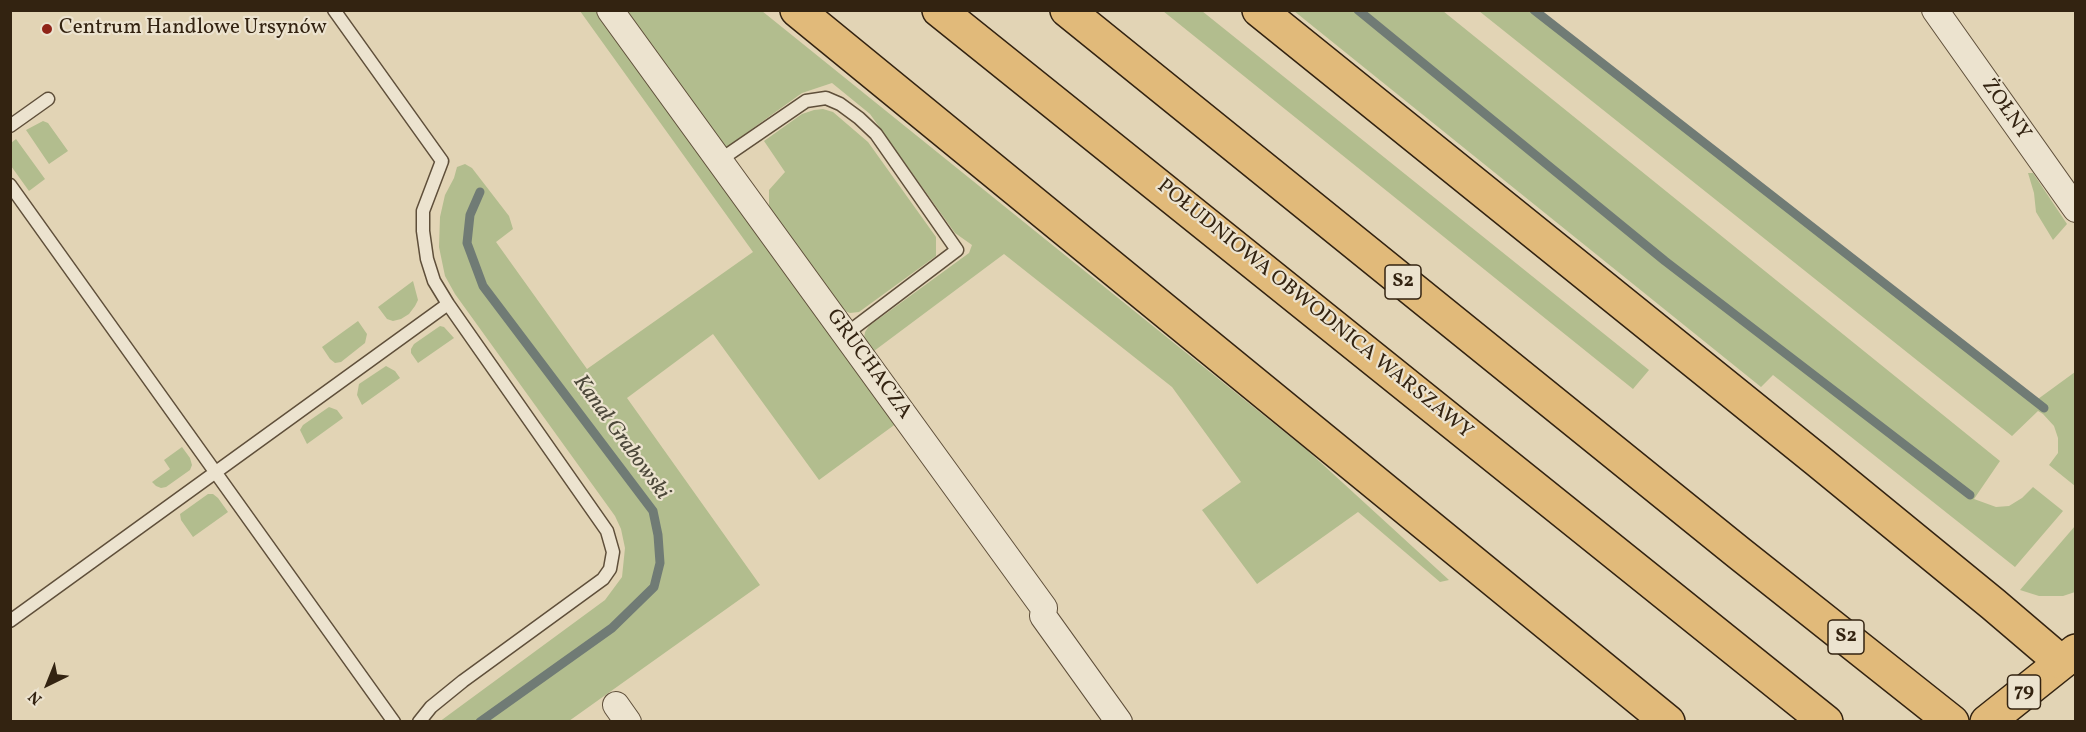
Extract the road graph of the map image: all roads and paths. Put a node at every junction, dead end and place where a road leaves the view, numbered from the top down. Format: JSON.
{"nodes":[{"id":1,"x":334,"y":10,"type":"edge"},
{"id":2,"x":610,"y":10,"type":"edge"},
{"id":3,"x":797,"y":10,"type":"edge"},
{"id":4,"x":939,"y":10,"type":"edge"},
{"id":5,"x":1067,"y":10,"type":"edge"},
{"id":6,"x":1259,"y":10,"type":"edge"},
{"id":7,"x":1935,"y":10,"type":"edge"},
{"id":8,"x":48,"y":99,"type":"dead end"},
{"id":9,"x":10,"y":126,"type":"edge"},
{"id":10,"x":720,"y":160,"type":"junction"},
{"id":11,"x":10,"y":185,"type":"edge"},
{"id":12,"x":2076,"y":209,"type":"edge"},
{"id":13,"x":448,"y":304,"type":"junction"},
{"id":14,"x":846,"y":334,"type":"junction"},
{"id":15,"x":215,"y":472,"type":"junction"},
{"id":16,"x":10,"y":621,"type":"edge"},
{"id":17,"x":2071,"y":663,"type":"edge"},
{"id":18,"x":394,"y":722,"type":"edge"},
{"id":19,"x":419,"y":722,"type":"edge"},
{"id":20,"x":1119,"y":722,"type":"edge"},
{"id":21,"x":1668,"y":722,"type":"edge"},
{"id":22,"x":1826,"y":722,"type":"edge"},
{"id":23,"x":1952,"y":722,"type":"edge"},
{"id":24,"x":1987,"y":722,"type":"edge"}],
"edges":[{"from":1,"to":13,"type":"lane"},
{"from":2,"to":10,"type":"street","name":"GRUCHACZA"},
{"from":3,"to":21,"type":"main road"},
{"from":4,"to":22,"type":"main road","name":"POŁUDNIOWA OBWODNICA WARSZAWY"},
{"from":5,"to":23,"type":"main road","number":"S2"},
{"from":6,"to":17,"type":"main road"},
{"from":7,"to":12,"type":"street","name":"ŻOŁNY"},
{"from":8,"to":9,"type":"lane"},
{"from":10,"to":14,"type":"street","name":"GRUCHACZA"},
{"from":10,"to":14,"type":"lane"},
{"from":11,"to":15,"type":"lane"},
{"from":13,"to":15,"type":"lane"},
{"from":13,"to":19,"type":"lane"},
{"from":14,"to":20,"type":"street","name":"GRUCHACZA"},
{"from":15,"to":16,"type":"lane"},
{"from":15,"to":18,"type":"lane"},
{"from":17,"to":24,"type":"main road","number":"79"}]}
